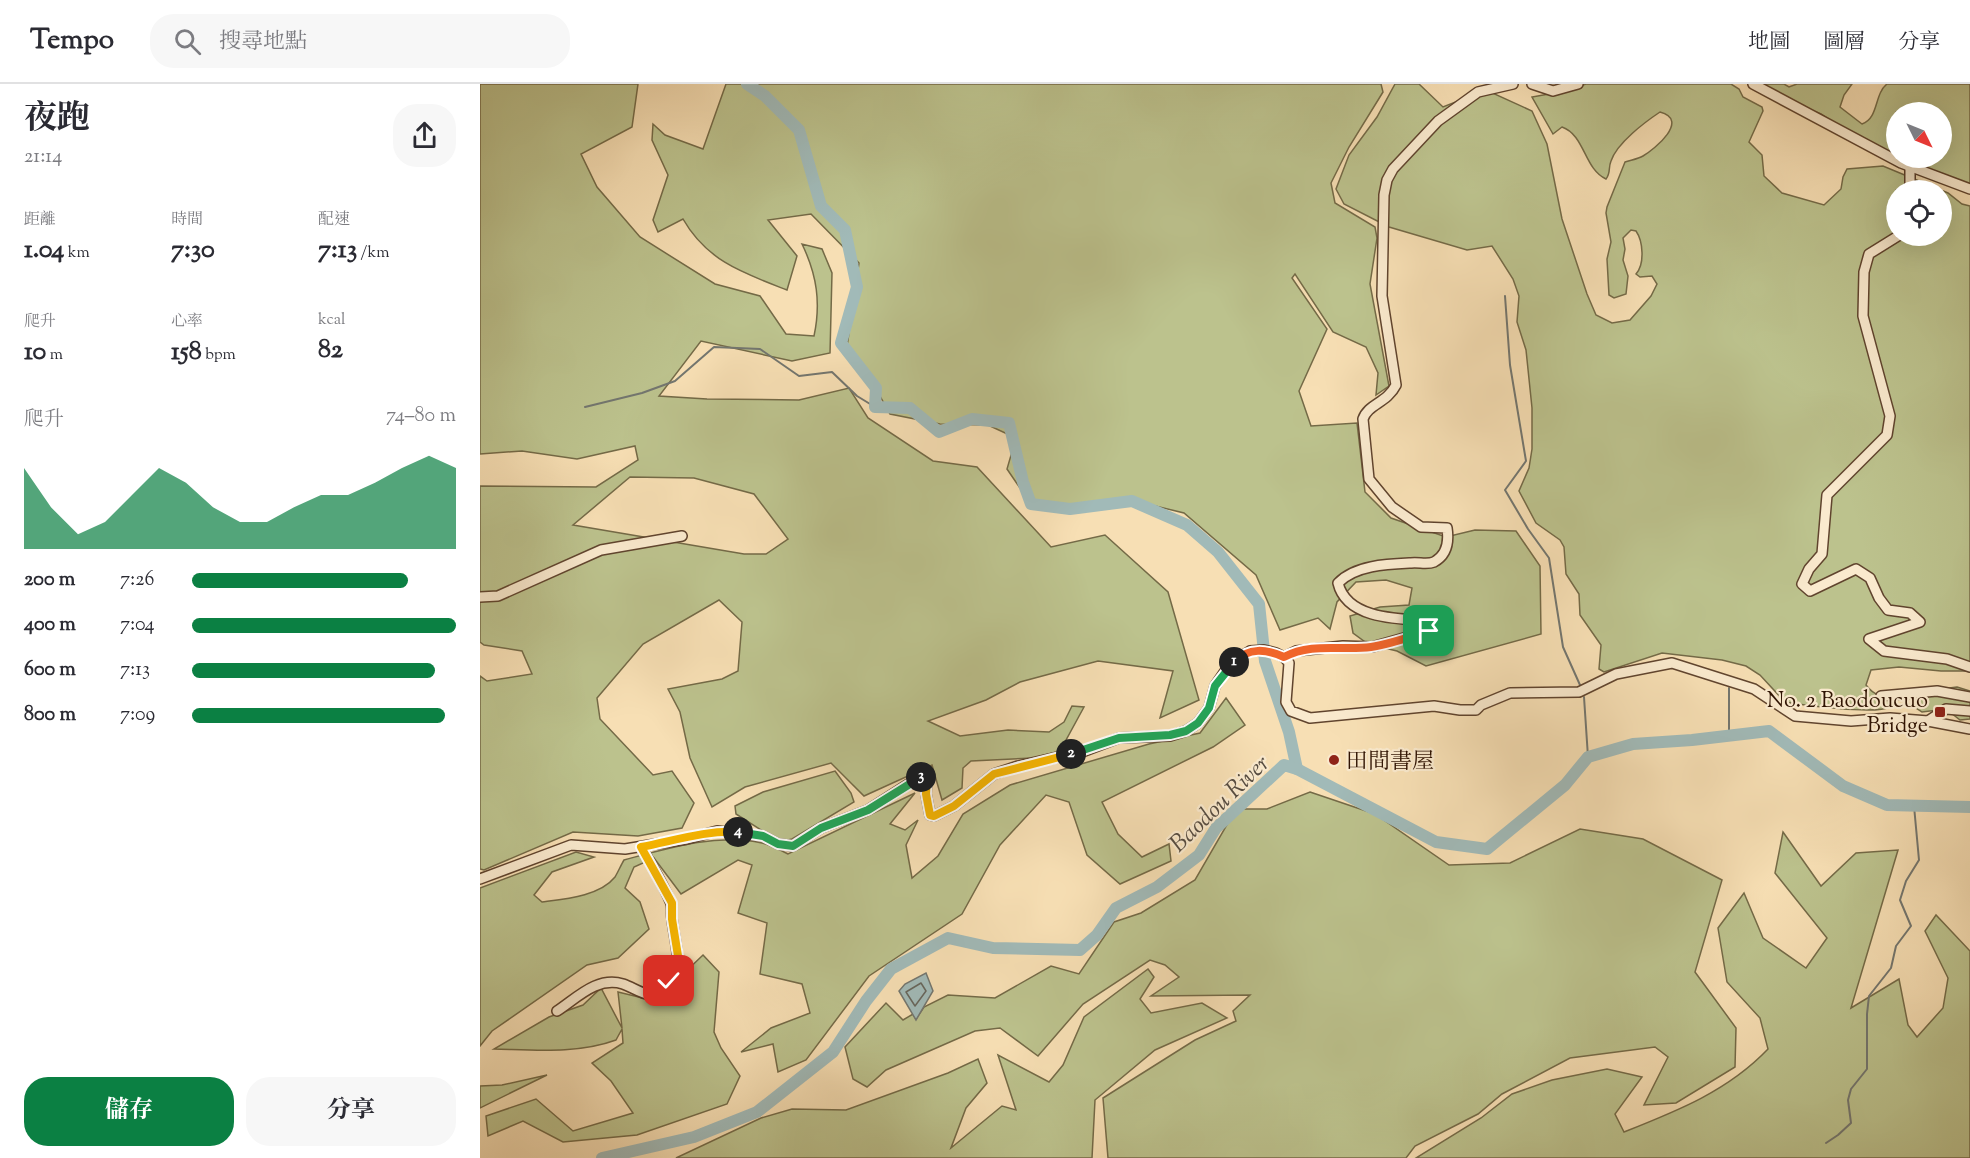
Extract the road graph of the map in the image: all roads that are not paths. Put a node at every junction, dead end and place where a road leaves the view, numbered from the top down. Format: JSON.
{"nodes":[{"id":1,"x":1513,"y":84,"type":"edge"},
{"id":2,"x":1578,"y":84,"type":"edge"},
{"id":3,"x":1753,"y":84,"type":"edge"},
{"id":4,"x":1538,"y":85,"type":"edge"},
{"id":5,"x":1886,"y":154,"type":"edge"},
{"id":6,"x":1913,"y":168,"type":"edge"},
{"id":7,"x":1970,"y":189,"type":"edge"},
{"id":8,"x":1886,"y":243,"type":"edge"},
{"id":9,"x":682,"y":536,"type":"dead end"},
{"id":10,"x":480,"y":597,"type":"edge"},
{"id":11,"x":1284,"y":657,"type":"junction"},
{"id":12,"x":1970,"y":667,"type":"edge"},
{"id":13,"x":1881,"y":696,"type":"dead end"},
{"id":14,"x":1970,"y":697,"type":"edge"},
{"id":15,"x":1970,"y":711,"type":"edge"},
{"id":16,"x":1928,"y":721,"type":"junction"},
{"id":17,"x":1970,"y":729,"type":"edge"},
{"id":18,"x":641,"y":847,"type":"junction"},
{"id":19,"x":480,"y":879,"type":"edge"},
{"id":20,"x":557,"y":1011,"type":"dead end"}],
"edges":[{"from":1,"to":11,"type":"street"},
{"from":2,"to":4,"type":"street"},
{"from":3,"to":5,"type":"street"},
{"from":6,"to":7,"type":"street"},
{"from":8,"to":12,"type":"street"},
{"from":9,"to":10,"type":"street"},
{"from":11,"to":16,"type":"street"},
{"from":11,"to":18,"type":"street"},
{"from":13,"to":14,"type":"street"},
{"from":15,"to":16,"type":"street"},
{"from":16,"to":17,"type":"street"},
{"from":18,"to":19,"type":"street"},
{"from":18,"to":20,"type":"street"}]}
